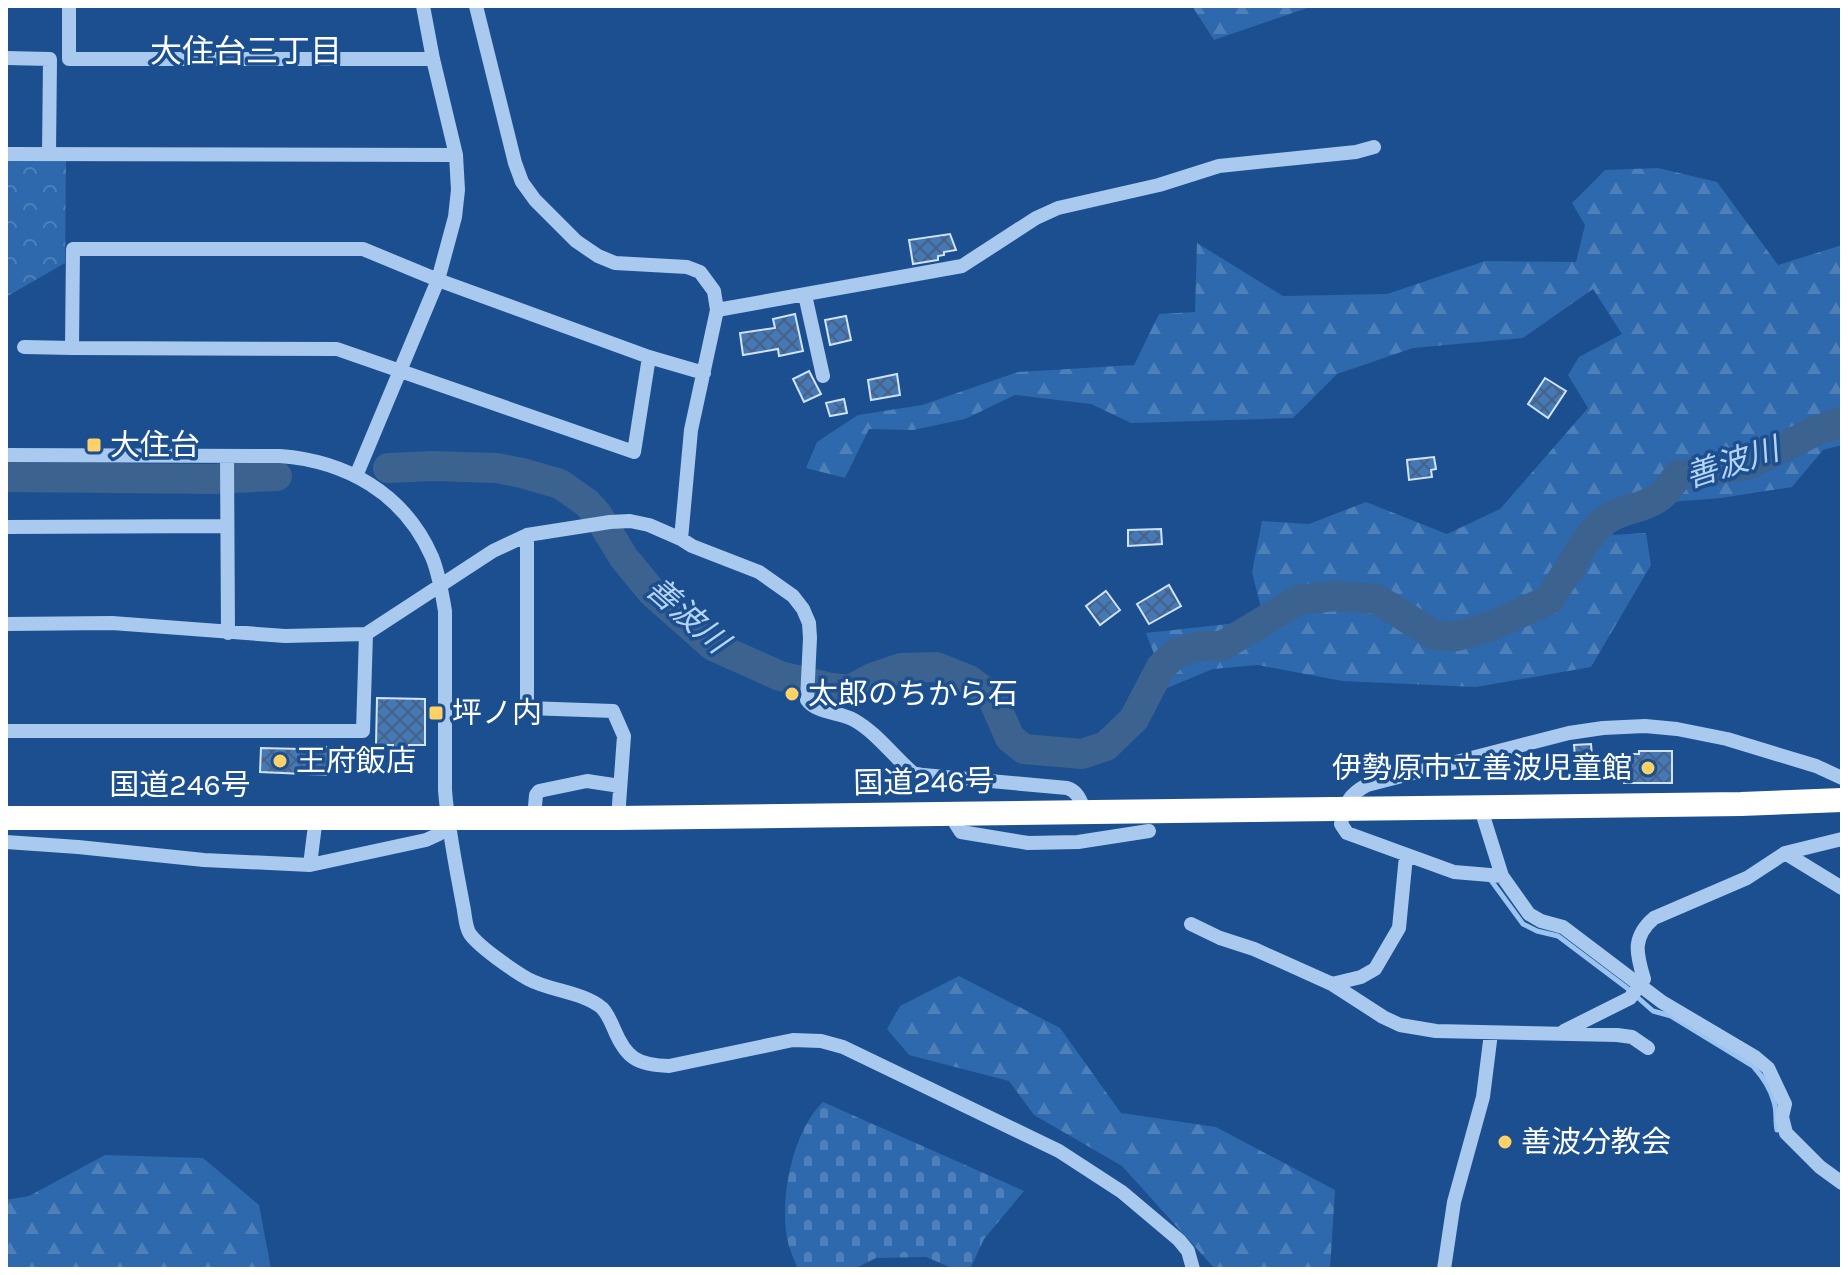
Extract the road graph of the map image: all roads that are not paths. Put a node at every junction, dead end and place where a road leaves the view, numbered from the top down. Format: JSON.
{"nodes":[{"id":1,"x":69,"y":6,"type":"edge"},
{"id":2,"x":423,"y":6,"type":"edge"},
{"id":3,"x":476,"y":6,"type":"edge"},
{"id":4,"x":6,"y":58,"type":"edge"},
{"id":5,"x":433,"y":59,"type":"junction"},
{"id":6,"x":1374,"y":147,"type":"dead end"},
{"id":7,"x":6,"y":154,"type":"edge"},
{"id":8,"x":49,"y":154,"type":"junction"},
{"id":9,"x":456,"y":155,"type":"junction"},
{"id":10,"x":438,"y":280,"type":"junction"},
{"id":11,"x":805,"y":295,"type":"junction"},
{"id":12,"x":717,"y":310,"type":"junction"},
{"id":13,"x":24,"y":347,"type":"dead end"},
{"id":14,"x":72,"y":348,"type":"junction"},
{"id":15,"x":649,"y":357,"type":"junction"},
{"id":16,"x":400,"y":371,"type":"junction"},
{"id":17,"x":704,"y":373,"type":"junction"},
{"id":18,"x":823,"y":376,"type":"dead end"},
{"id":19,"x":6,"y":455,"type":"edge"},
{"id":20,"x":227,"y":456,"type":"junction"},
{"id":21,"x":356,"y":476,"type":"junction"},
{"id":22,"x":227,"y":526,"type":"junction"},
{"id":23,"x":6,"y":527,"type":"edge"},
{"id":24,"x":527,"y":535,"type":"junction"},
{"id":25,"x":681,"y":539,"type":"junction"},
{"id":26,"x":440,"y":586,"type":"junction"},
{"id":27,"x":6,"y":624,"type":"edge"},
{"id":28,"x":228,"y":633,"type":"junction"},
{"id":29,"x":366,"y":634,"type":"junction"},
{"id":30,"x":6,"y":731,"type":"edge"},
{"id":31,"x":1842,"y":778,"type":"edge"},
{"id":32,"x":620,"y":786,"type":"junction"},
{"id":33,"x":1842,"y":800,"type":"edge"},
{"id":34,"x":1480,"y":806,"type":"junction"},
{"id":35,"x":1344,"y":808,"type":"junction"},
{"id":36,"x":1085,"y":811,"type":"junction"},
{"id":37,"x":949,"y":813,"type":"junction"},
{"id":38,"x":316,"y":817,"type":"junction"},
{"id":39,"x":6,"y":818,"type":"edge"},
{"id":40,"x":82,"y":818,"type":"junction"},
{"id":41,"x":534,"y":818,"type":"junction"},
{"id":42,"x":618,"y":818,"type":"junction"},
{"id":43,"x":443,"y":826,"type":"junction"},
{"id":44,"x":1149,"y":831,"type":"dead end"},
{"id":45,"x":1842,"y":839,"type":"edge"},
{"id":46,"x":6,"y":842,"type":"edge"},
{"id":47,"x":78,"y":847,"type":"junction"},
{"id":48,"x":1785,"y":853,"type":"junction"},
{"id":49,"x":1406,"y":856,"type":"junction"},
{"id":50,"x":310,"y":865,"type":"junction"},
{"id":51,"x":1502,"y":876,"type":"junction"},
{"id":52,"x":1842,"y":888,"type":"edge"},
{"id":53,"x":1191,"y":924,"type":"dead end"},
{"id":54,"x":1332,"y":984,"type":"junction"},
{"id":55,"x":1641,"y":985,"type":"junction"},
{"id":56,"x":1491,"y":1033,"type":"junction"},
{"id":57,"x":1558,"y":1034,"type":"junction"},
{"id":58,"x":1648,"y":1048,"type":"dead end"},
{"id":59,"x":1842,"y":1183,"type":"edge"},
{"id":60,"x":1193,"y":1269,"type":"edge"},
{"id":61,"x":1444,"y":1269,"type":"edge"}],
"edges":[{"from":1,"to":5,"type":"street"},
{"from":2,"to":5,"type":"street"},
{"from":3,"to":12,"type":"street"},
{"from":4,"to":8,"type":"street"},
{"from":5,"to":9,"type":"street"},
{"from":6,"to":11,"type":"street"},
{"from":7,"to":8,"type":"street"},
{"from":8,"to":9,"type":"street"},
{"from":9,"to":10,"type":"street"},
{"from":10,"to":14,"type":"street"},
{"from":10,"to":15,"type":"street"},
{"from":10,"to":16,"type":"street"},
{"from":11,"to":12,"type":"street"},
{"from":11,"to":18,"type":"street"},
{"from":12,"to":17,"type":"street"},
{"from":13,"to":14,"type":"street"},
{"from":14,"to":16,"type":"street"},
{"from":15,"to":16,"type":"street"},
{"from":15,"to":17,"type":"street"},
{"from":16,"to":21,"type":"street"},
{"from":17,"to":25,"type":"street"},
{"from":19,"to":20,"type":"street"},
{"from":20,"to":21,"type":"street"},
{"from":20,"to":22,"type":"street"},
{"from":21,"to":26,"type":"street"},
{"from":22,"to":23,"type":"street"},
{"from":22,"to":28,"type":"street"},
{"from":24,"to":25,"type":"street"},
{"from":24,"to":26,"type":"street"},
{"from":24,"to":32,"type":"street"},
{"from":25,"to":36,"type":"street"},
{"from":26,"to":29,"type":"street"},
{"from":26,"to":43,"type":"street"},
{"from":27,"to":28,"type":"street"},
{"from":28,"to":29,"type":"street"},
{"from":29,"to":30,"type":"street"},
{"from":31,"to":35,"type":"street"},
{"from":32,"to":41,"type":"street"},
{"from":32,"to":42,"type":"street"},
{"from":33,"to":34,"type":"highway","name":"国道246号"},
{"from":34,"to":35,"type":"highway","name":"国道246号"},
{"from":34,"to":51,"type":"street"},
{"from":35,"to":36,"type":"highway","name":"国道246号"},
{"from":35,"to":49,"type":"street"},
{"from":36,"to":37,"type":"highway","name":"国道246号"},
{"from":37,"to":42,"type":"highway","name":"国道246号"},
{"from":37,"to":44,"type":"street"},
{"from":38,"to":40,"type":"highway","name":"国道246号"},
{"from":38,"to":43,"type":"highway","name":"国道246号"},
{"from":38,"to":50,"type":"street"},
{"from":39,"to":40,"type":"highway","name":"国道246号"},
{"from":40,"to":47,"type":"street"},
{"from":41,"to":42,"type":"highway","name":"国道246号"},
{"from":41,"to":43,"type":"highway","name":"国道246号"},
{"from":43,"to":50,"type":"street"},
{"from":43,"to":60,"type":"street"},
{"from":45,"to":48,"type":"street"},
{"from":46,"to":47,"type":"street"},
{"from":47,"to":50,"type":"street"},
{"from":48,"to":52,"type":"street"},
{"from":48,"to":55,"type":"street"},
{"from":49,"to":51,"type":"street"},
{"from":49,"to":54,"type":"street"},
{"from":51,"to":55,"type":"street"},
{"from":53,"to":54,"type":"street"},
{"from":54,"to":56,"type":"street"},
{"from":55,"to":57,"type":"street"},
{"from":55,"to":59,"type":"street"},
{"from":56,"to":57,"type":"street"},
{"from":56,"to":61,"type":"street"},
{"from":57,"to":58,"type":"street"}]}
